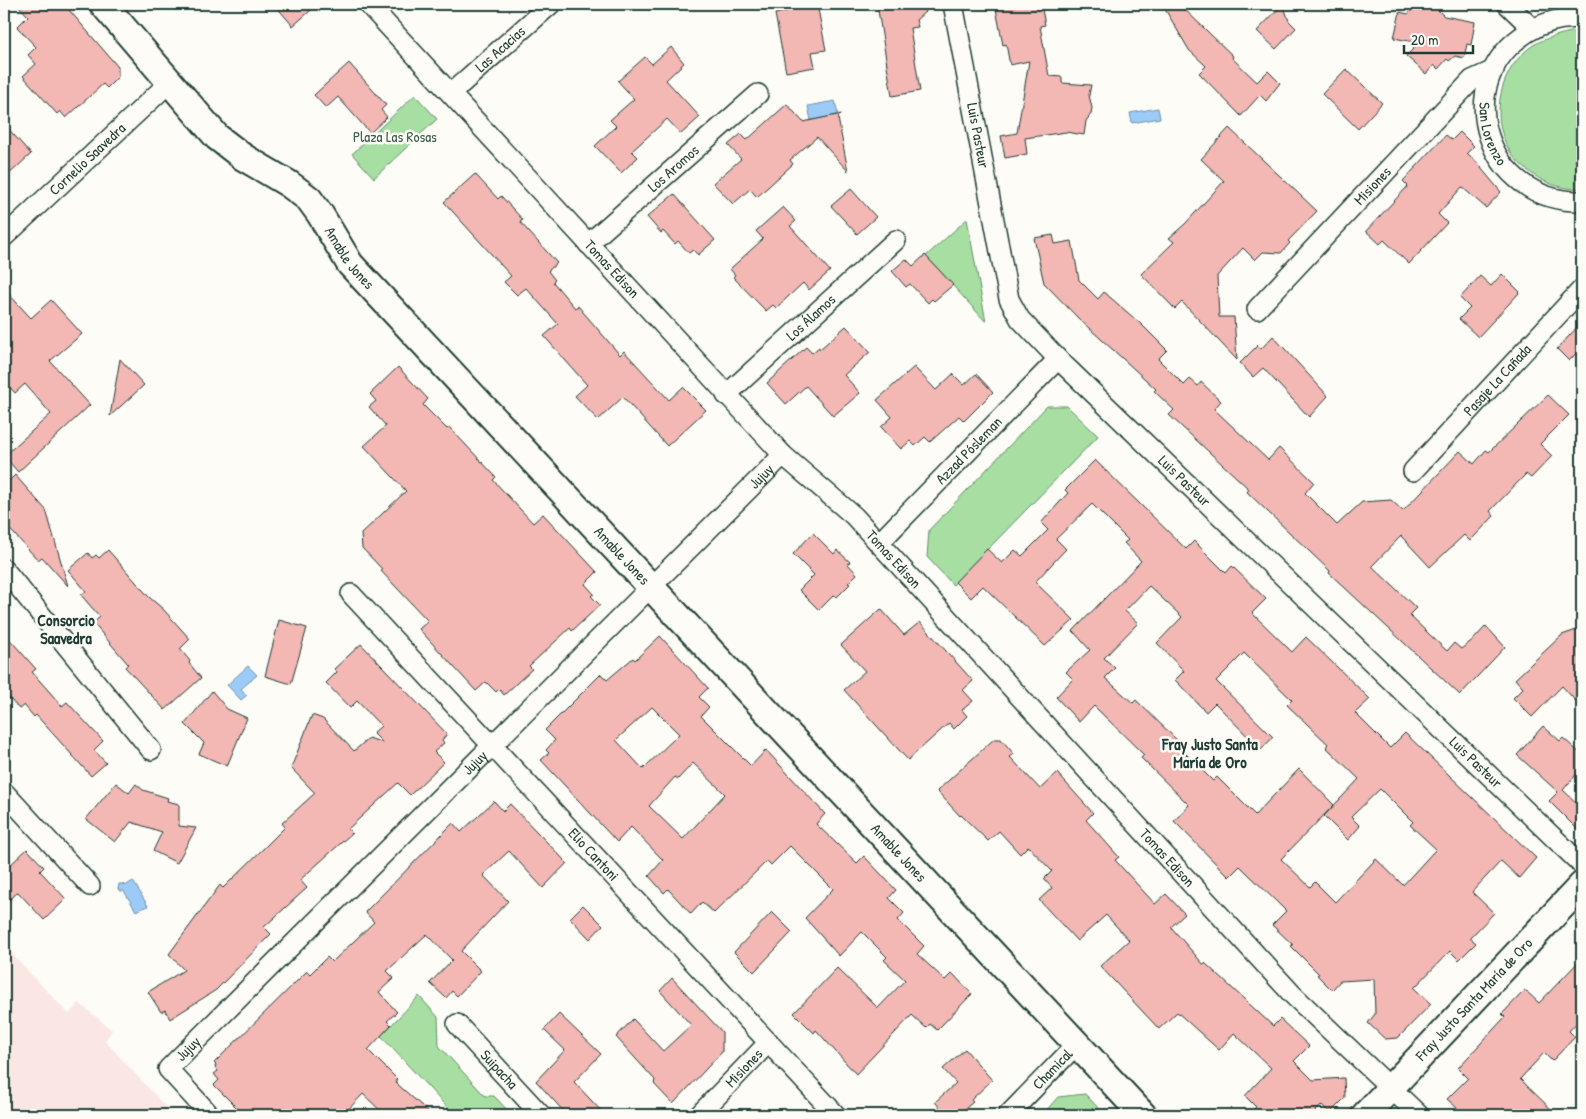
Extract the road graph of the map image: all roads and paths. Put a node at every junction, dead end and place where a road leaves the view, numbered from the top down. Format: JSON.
{"nodes":[{"id":1,"x":103,"y":4,"type":"edge"},
{"id":2,"x":368,"y":4,"type":"edge"},
{"id":3,"x":551,"y":4,"type":"edge"},
{"id":4,"x":953,"y":4,"type":"edge"},
{"id":5,"x":1507,"y":4,"type":"edge"},
{"id":6,"x":1554,"y":12,"type":"edge"},
{"id":7,"x":1582,"y":19,"type":"edge"},
{"id":8,"x":1533,"y":29,"type":"junction"},
{"id":9,"x":1494,"y":70,"type":"junction"},
{"id":10,"x":170,"y":82,"type":"junction"},
{"id":11,"x":451,"y":94,"type":"junction"},
{"id":12,"x":758,"y":94,"type":"dead end"},
{"id":13,"x":1582,"y":201,"type":"edge"},
{"id":14,"x":4,"y":237,"type":"edge"},
{"id":15,"x":896,"y":240,"type":"dead end"},
{"id":16,"x":588,"y":244,"type":"junction"},
{"id":17,"x":1582,"y":289,"type":"edge"},
{"id":18,"x":1257,"y":309,"type":"dead end"},
{"id":19,"x":1058,"y":359,"type":"junction"},
{"id":20,"x":726,"y":395,"type":"junction"},
{"id":21,"x":783,"y":455,"type":"junction"},
{"id":22,"x":1413,"y":472,"type":"dead end"},
{"id":23,"x":879,"y":543,"type":"junction"},
{"id":24,"x":4,"y":569,"type":"edge"},
{"id":25,"x":651,"y":587,"type":"junction"},
{"id":26,"x":351,"y":594,"type":"dead end"},
{"id":27,"x":491,"y":745,"type":"junction"},
{"id":28,"x":152,"y":750,"type":"dead end"},
{"id":29,"x":4,"y":792,"type":"edge"},
{"id":30,"x":1582,"y":865,"type":"edge"},
{"id":31,"x":1582,"y":885,"type":"edge"},
{"id":32,"x":90,"y":886,"type":"dead end"},
{"id":33,"x":457,"y":1024,"type":"dead end"},
{"id":34,"x":769,"y":1042,"type":"junction"},
{"id":35,"x":1077,"y":1044,"type":"junction"},
{"id":36,"x":1391,"y":1088,"type":"junction"},
{"id":37,"x":210,"y":1115,"type":"edge"},
{"id":38,"x":541,"y":1115,"type":"edge"},
{"id":39,"x":699,"y":1115,"type":"edge"},
{"id":40,"x":836,"y":1115,"type":"edge"},
{"id":41,"x":1008,"y":1115,"type":"edge"},
{"id":42,"x":1143,"y":1115,"type":"edge"},
{"id":43,"x":1365,"y":1115,"type":"edge"},
{"id":44,"x":1419,"y":1115,"type":"edge"}],
"edges":[{"from":1,"to":10,"type":"street","name":"Amable Jones"},
{"from":2,"to":11,"type":"street","name":"Tomas Edison"},
{"from":3,"to":11,"type":"street","name":"Las Acacias"},
{"from":4,"to":19,"type":"street","name":"Luis Pasteur"},
{"from":5,"to":8,"type":"street"},
{"from":6,"to":7,"type":"street","name":"San Lorenzo"},
{"from":6,"to":8,"type":"street","name":"San Lorenzo"},
{"from":8,"to":9,"type":"street","name":"San Lorenzo"},
{"from":9,"to":13,"type":"street","name":"San Lorenzo"},
{"from":9,"to":18,"type":"street","name":"Misiones"},
{"from":10,"to":14,"type":"street","name":"Cornelio Saavedra"},
{"from":10,"to":25,"type":"street","name":"Amable Jones"},
{"from":11,"to":16,"type":"street","name":"Tomas Edison"},
{"from":12,"to":16,"type":"street","name":"Los Aromos"},
{"from":15,"to":20,"type":"street","name":"Los Álamos"},
{"from":16,"to":20,"type":"street","name":"Tomas Edison"},
{"from":17,"to":22,"type":"street","name":"Pasaje La Cañada"},
{"from":19,"to":23,"type":"street","name":"Azzad Pósleman"},
{"from":19,"to":30,"type":"street","name":"Luis Pasteur"},
{"from":20,"to":21,"type":"street","name":"Tomas Edison"},
{"from":21,"to":23,"type":"street","name":"Tomas Edison"},
{"from":21,"to":25,"type":"street","name":"Jujuy"},
{"from":23,"to":36,"type":"street","name":"Tomas Edison"},
{"from":24,"to":28,"type":"street"},
{"from":25,"to":27,"type":"street","name":"Jujuy"},
{"from":25,"to":35,"type":"street","name":"Amable Jones"},
{"from":26,"to":27,"type":"street","name":"Elio Cantoni"},
{"from":27,"to":34,"type":"street","name":"Elio Cantoni"},
{"from":27,"to":37,"type":"street","name":"Jujuy"},
{"from":29,"to":32,"type":"street"},
{"from":31,"to":36,"type":"street","name":"Fray Justo Santa María de Oro"},
{"from":33,"to":38,"type":"street","name":"Suipacha"},
{"from":34,"to":39,"type":"street","name":"Misiones"},
{"from":34,"to":40,"type":"street","name":"Elio Cantoni"},
{"from":35,"to":41,"type":"street","name":"Chamical"},
{"from":35,"to":42,"type":"street","name":"Amable Jones"},
{"from":36,"to":43,"type":"street","name":"Fray Justo Santa María de Oro"},
{"from":36,"to":44,"type":"street","name":"Tomas Edison"}]}
